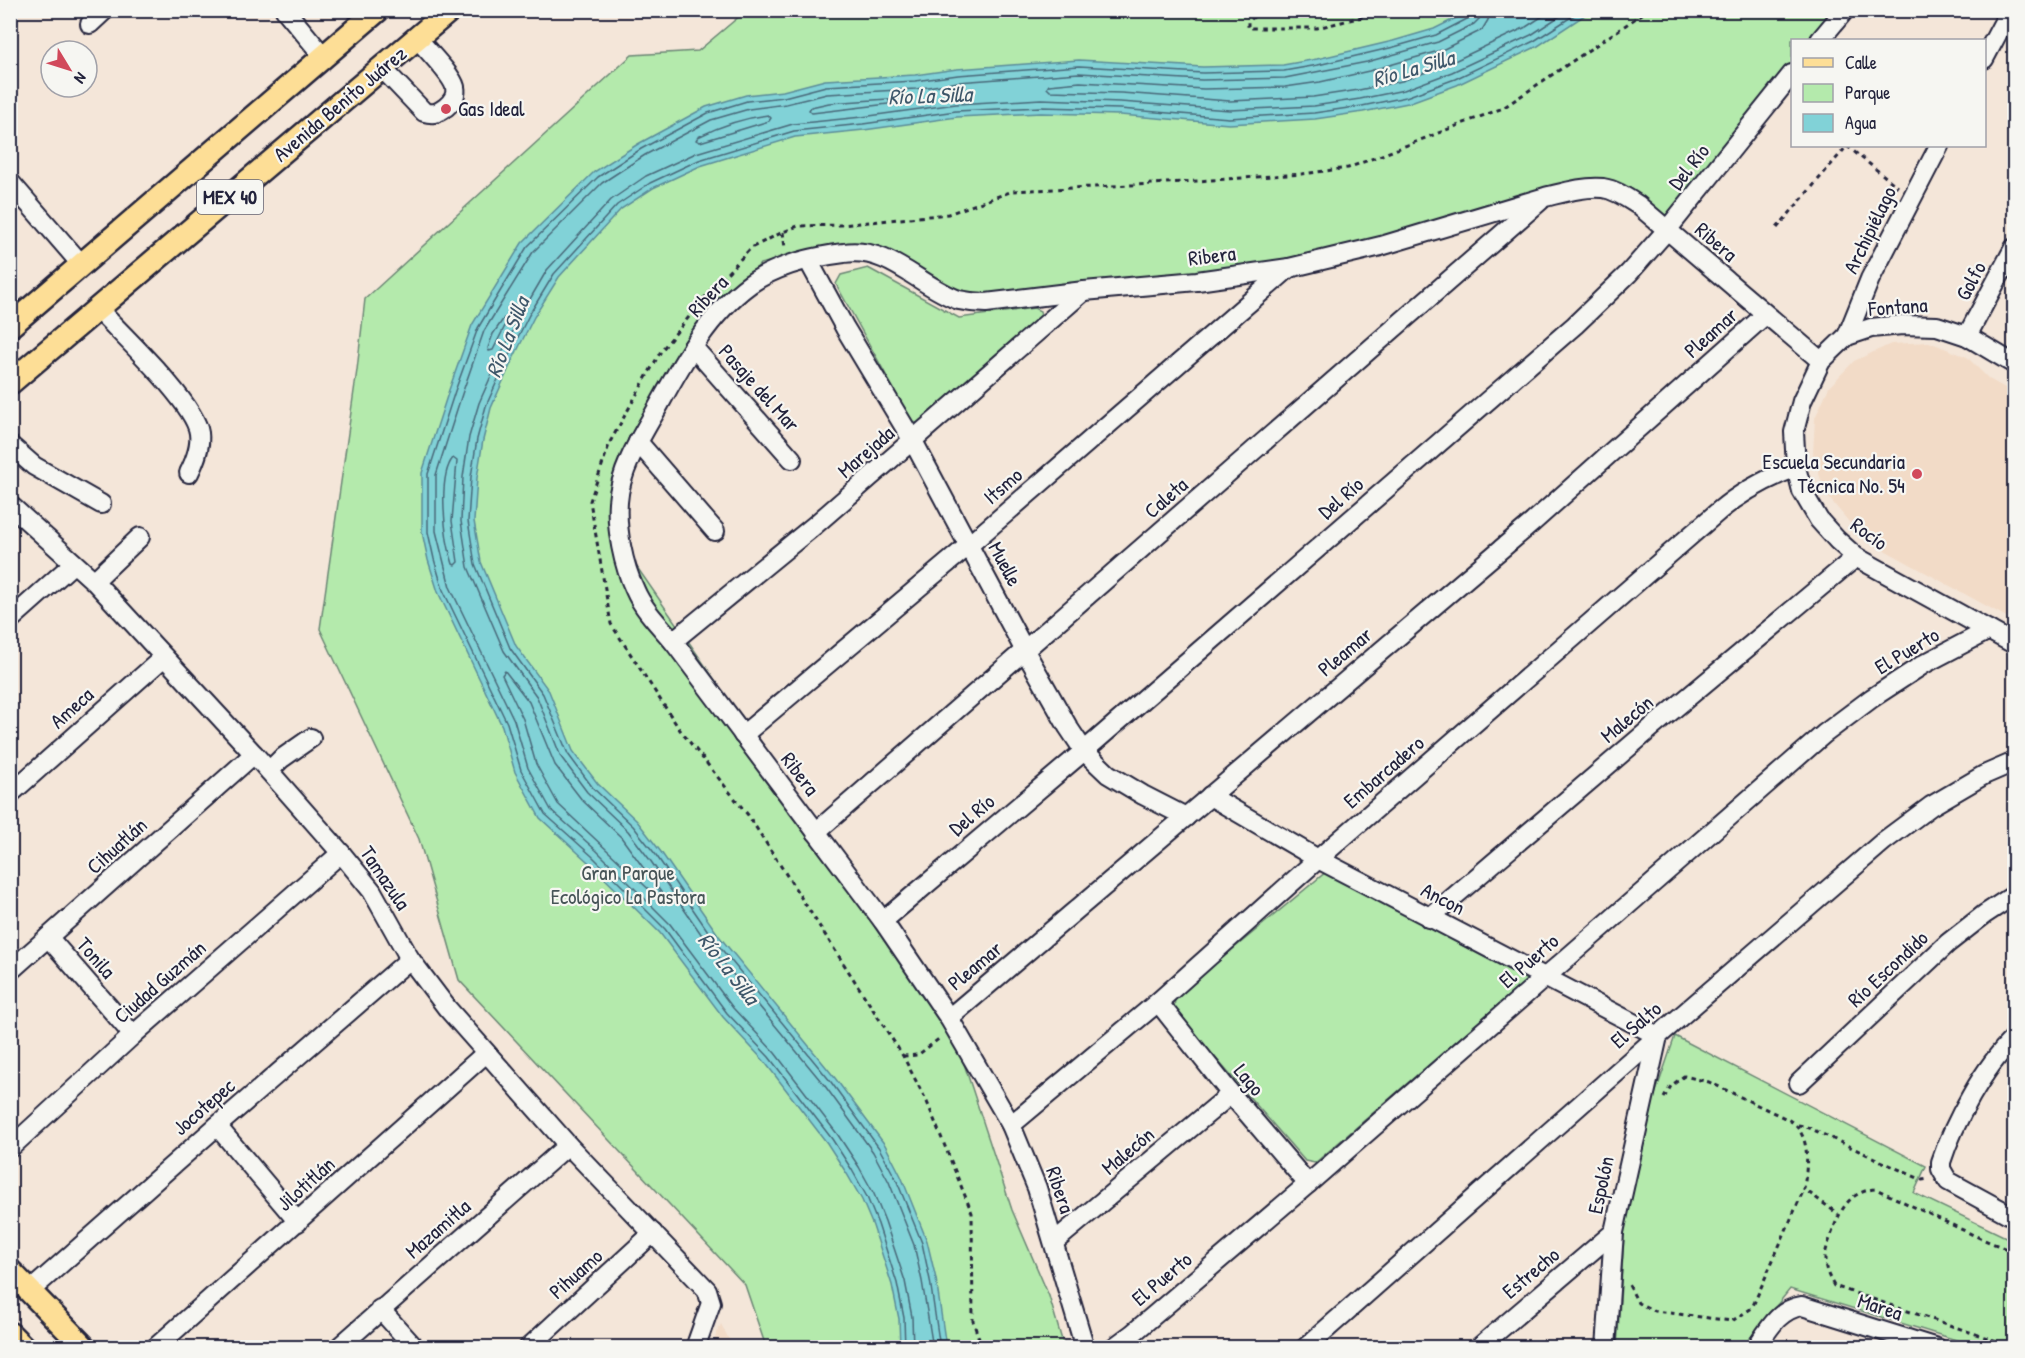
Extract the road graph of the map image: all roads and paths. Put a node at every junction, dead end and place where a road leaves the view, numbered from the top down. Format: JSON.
{"nodes":[{"id":1,"x":105,"y":10,"type":"edge"},
{"id":2,"x":285,"y":10,"type":"edge"},
{"id":3,"x":378,"y":10,"type":"edge"},
{"id":4,"x":450,"y":10,"type":"edge"},
{"id":5,"x":1261,"y":10,"type":"edge"},
{"id":6,"x":1390,"y":10,"type":"edge"},
{"id":7,"x":1647,"y":10,"type":"edge"},
{"id":8,"x":1845,"y":10,"type":"edge"},
{"id":9,"x":2010,"y":10,"type":"edge"},
{"id":10,"x":90,"y":24,"type":"dead end"},
{"id":11,"x":417,"y":38,"type":"junction"},
{"id":12,"x":1821,"y":39,"type":"edge"},
{"id":13,"x":1986,"y":55,"type":"edge"},
{"id":14,"x":324,"y":57,"type":"junction"},
{"id":15,"x":382,"y":68,"type":"junction"},
{"id":16,"x":1791,"y":75,"type":"edge"},
{"id":17,"x":1846,"y":147,"type":"edge"},
{"id":18,"x":1848,"y":147,"type":"edge"},
{"id":19,"x":1938,"y":147,"type":"edge"},
{"id":20,"x":10,"y":182,"type":"edge"},
{"id":21,"x":1545,"y":196,"type":"junction"},
{"id":22,"x":1911,"y":198,"type":"junction"},
{"id":23,"x":1777,"y":228,"type":"dead end"},
{"id":24,"x":1667,"y":230,"type":"junction"},
{"id":25,"x":2014,"y":248,"type":"edge"},
{"id":26,"x":808,"y":260,"type":"junction"},
{"id":27,"x":81,"y":264,"type":"junction"},
{"id":28,"x":1289,"y":268,"type":"junction"},
{"id":29,"x":1084,"y":291,"type":"junction"},
{"id":30,"x":98,"y":309,"type":"junction"},
{"id":31,"x":1766,"y":315,"type":"junction"},
{"id":32,"x":10,"y":326,"type":"edge"},
{"id":33,"x":1847,"y":336,"type":"junction"},
{"id":34,"x":1967,"y":336,"type":"junction"},
{"id":35,"x":693,"y":347,"type":"junction"},
{"id":36,"x":1821,"y":361,"type":"junction"},
{"id":37,"x":2014,"y":364,"type":"edge"},
{"id":38,"x":10,"y":383,"type":"edge"},
{"id":39,"x":913,"y":441,"type":"junction"},
{"id":40,"x":638,"y":442,"type":"junction"},
{"id":41,"x":10,"y":445,"type":"edge"},
{"id":42,"x":792,"y":459,"type":"dead end"},
{"id":43,"x":1796,"y":467,"type":"junction"},
{"id":44,"x":189,"y":473,"type":"dead end"},
{"id":45,"x":101,"y":504,"type":"dead end"},
{"id":46,"x":10,"y":505,"type":"edge"},
{"id":47,"x":715,"y":531,"type":"dead end"},
{"id":48,"x":140,"y":537,"type":"dead end"},
{"id":49,"x":969,"y":545,"type":"junction"},
{"id":50,"x":1856,"y":557,"type":"junction"},
{"id":51,"x":74,"y":563,"type":"junction"},
{"id":52,"x":94,"y":581,"type":"junction"},
{"id":53,"x":10,"y":620,"type":"edge"},
{"id":54,"x":1989,"y":630,"type":"junction"},
{"id":55,"x":673,"y":641,"type":"junction"},
{"id":56,"x":2014,"y":644,"type":"edge"},
{"id":57,"x":1025,"y":651,"type":"junction"},
{"id":58,"x":164,"y":657,"type":"junction"},
{"id":59,"x":743,"y":735,"type":"junction"},
{"id":60,"x":311,"y":738,"type":"dead end"},
{"id":61,"x":1084,"y":751,"type":"junction"},
{"id":62,"x":254,"y":754,"type":"junction"},
{"id":63,"x":2014,"y":762,"type":"edge"},
{"id":64,"x":269,"y":771,"type":"junction"},
{"id":65,"x":10,"y":794,"type":"edge"},
{"id":66,"x":1210,"y":796,"type":"junction"},
{"id":67,"x":1186,"y":817,"type":"junction"},
{"id":68,"x":816,"y":832,"type":"junction"},
{"id":69,"x":341,"y":854,"type":"junction"},
{"id":70,"x":1318,"y":859,"type":"junction"},
{"id":71,"x":2014,"y":895,"type":"edge"},
{"id":72,"x":1429,"y":918,"type":"junction"},
{"id":73,"x":883,"y":921,"type":"junction"},
{"id":74,"x":48,"y":937,"type":"junction"},
{"id":75,"x":410,"y":959,"type":"junction"},
{"id":76,"x":10,"y":971,"type":"edge"},
{"id":77,"x":1545,"y":976,"type":"junction"},
{"id":78,"x":1158,"y":1002,"type":"junction"},
{"id":79,"x":952,"y":1022,"type":"junction"},
{"id":80,"x":133,"y":1035,"type":"junction"},
{"id":81,"x":1658,"y":1036,"type":"junction"},
{"id":82,"x":2014,"y":1038,"type":"edge"},
{"id":83,"x":486,"y":1053,"type":"junction"},
{"id":84,"x":903,"y":1056,"type":"junction"},
{"id":85,"x":1798,"y":1083,"type":"dead end"},
{"id":86,"x":1231,"y":1094,"type":"junction"},
{"id":87,"x":1663,"y":1099,"type":"dead end"},
{"id":88,"x":1011,"y":1125,"type":"junction"},
{"id":89,"x":1797,"y":1125,"type":"junction"},
{"id":90,"x":217,"y":1126,"type":"junction"},
{"id":91,"x":568,"y":1145,"type":"junction"},
{"id":92,"x":10,"y":1148,"type":"edge"},
{"id":93,"x":1944,"y":1176,"type":"junction"},
{"id":94,"x":1308,"y":1184,"type":"junction"},
{"id":95,"x":1804,"y":1189,"type":"junction"},
{"id":96,"x":1838,"y":1214,"type":"junction"},
{"id":97,"x":2014,"y":1217,"type":"edge"},
{"id":98,"x":298,"y":1222,"type":"junction"},
{"id":99,"x":1614,"y":1232,"type":"junction"},
{"id":100,"x":653,"y":1233,"type":"junction"},
{"id":101,"x":1054,"y":1242,"type":"junction"},
{"id":102,"x":2014,"y":1252,"type":"edge"},
{"id":103,"x":10,"y":1271,"type":"edge"},
{"id":104,"x":1628,"y":1282,"type":"dead end"},
{"id":105,"x":30,"y":1291,"type":"junction"},
{"id":106,"x":380,"y":1309,"type":"junction"},
{"id":107,"x":10,"y":1334,"type":"edge"},
{"id":108,"x":1908,"y":1344,"type":"edge"},
{"id":109,"x":24,"y":1347,"type":"edge"},
{"id":110,"x":85,"y":1347,"type":"edge"},
{"id":111,"x":155,"y":1347,"type":"edge"},
{"id":112,"x":338,"y":1347,"type":"edge"},
{"id":113,"x":415,"y":1347,"type":"edge"},
{"id":114,"x":528,"y":1347,"type":"edge"},
{"id":115,"x":695,"y":1347,"type":"edge"},
{"id":116,"x":982,"y":1347,"type":"edge"},
{"id":117,"x":1084,"y":1347,"type":"edge"},
{"id":118,"x":1113,"y":1347,"type":"edge"},
{"id":119,"x":1305,"y":1347,"type":"edge"},
{"id":120,"x":1478,"y":1347,"type":"edge"},
{"id":121,"x":1606,"y":1347,"type":"edge"},
{"id":122,"x":1756,"y":1347,"type":"edge"},
{"id":123,"x":1937,"y":1347,"type":"edge"},
{"id":124,"x":2014,"y":1347,"type":"edge"}],
"edges":[{"from":1,"to":10,"type":"street"},
{"from":2,"to":14,"type":"street"},
{"from":3,"to":14,"type":"main road","number":"MEX 40"},
{"from":4,"to":11,"type":"main road","name":"Avenida Benito Juárez","number":"MEX 40"},
{"from":5,"to":6,"type":"path"},
{"from":7,"to":84,"type":"path"},
{"from":8,"to":12,"type":"street"},
{"from":9,"to":13,"type":"street"},
{"from":11,"to":15,"type":"main road","name":"Avenida Benito Juárez","number":"MEX 40"},
{"from":11,"to":15,"type":"street"},
{"from":14,"to":27,"type":"main road","number":"MEX 40"},
{"from":15,"to":30,"type":"main road","name":"Avenida Benito Juárez","number":"MEX 40"},
{"from":16,"to":24,"type":"street","name":"Del Río"},
{"from":17,"to":23,"type":"path"},
{"from":18,"to":22,"type":"path"},
{"from":19,"to":22,"type":"street","name":"Archipiélago"},
{"from":20,"to":27,"type":"street"},
{"from":21,"to":24,"type":"street","name":"Ribera"},
{"from":21,"to":28,"type":"street","name":"Ribera"},
{"from":21,"to":57,"type":"street","name":"Caleta"},
{"from":22,"to":33,"type":"street","name":"Archipiélago"},
{"from":24,"to":31,"type":"street","name":"Ribera"},
{"from":24,"to":61,"type":"street","name":"Del Río"},
{"from":25,"to":34,"type":"street","name":"Golfo"},
{"from":26,"to":29,"type":"street","name":"Ribera"},
{"from":26,"to":35,"type":"street","name":"Ribera"},
{"from":26,"to":39,"type":"street","name":"Muelle"},
{"from":27,"to":32,"type":"main road","number":"MEX 40"},
{"from":28,"to":29,"type":"street","name":"Ribera"},
{"from":28,"to":49,"type":"street","name":"Itsmo"},
{"from":29,"to":39,"type":"street","name":"Marejada"},
{"from":30,"to":38,"type":"main road","name":"Avenida Benito Juárez","number":"MEX 40"},
{"from":30,"to":44,"type":"street"},
{"from":31,"to":36,"type":"street","name":"Ribera"},
{"from":31,"to":66,"type":"street","name":"Pleamar"},
{"from":33,"to":34,"type":"street","name":"Fontana"},
{"from":33,"to":36,"type":"street","name":"Fontana"},
{"from":34,"to":37,"type":"street","name":"Fontana"},
{"from":35,"to":40,"type":"street","name":"Ribera"},
{"from":35,"to":42,"type":"street","name":"Pasaje del Mar"},
{"from":36,"to":43,"type":"street","name":"Rocío"},
{"from":39,"to":49,"type":"street","name":"Muelle"},
{"from":39,"to":55,"type":"street","name":"Marejada"},
{"from":40,"to":47,"type":"street"},
{"from":40,"to":55,"type":"street","name":"Ribera"},
{"from":41,"to":45,"type":"street"},
{"from":43,"to":50,"type":"street","name":"Rocío"},
{"from":43,"to":70,"type":"street","name":"Embarcadero"},
{"from":46,"to":51,"type":"street","name":"Tamazula"},
{"from":48,"to":52,"type":"street"},
{"from":49,"to":57,"type":"street","name":"Muelle"},
{"from":49,"to":59,"type":"street","name":"Itsmo"},
{"from":50,"to":54,"type":"street","name":"Rocío"},
{"from":50,"to":72,"type":"street","name":"Malecón"},
{"from":51,"to":52,"type":"street","name":"Tamazula"},
{"from":51,"to":53,"type":"street"},
{"from":52,"to":58,"type":"street","name":"Tamazula"},
{"from":54,"to":56,"type":"street","name":"Rocío"},
{"from":54,"to":77,"type":"street","name":"El Puerto"},
{"from":55,"to":59,"type":"street","name":"Ribera"},
{"from":57,"to":61,"type":"street","name":"Muelle"},
{"from":57,"to":68,"type":"street","name":"Caleta"},
{"from":58,"to":62,"type":"street","name":"Tamazula"},
{"from":58,"to":65,"type":"street","name":"Ameca"},
{"from":59,"to":68,"type":"street","name":"Ribera"},
{"from":60,"to":64,"type":"street"},
{"from":61,"to":67,"type":"street","name":"Muelle"},
{"from":61,"to":73,"type":"street","name":"Del Río"},
{"from":62,"to":64,"type":"street","name":"Tamazula"},
{"from":62,"to":74,"type":"street","name":"Cihuatlán"},
{"from":63,"to":81,"type":"street","name":"El Salto"},
{"from":64,"to":69,"type":"street","name":"Tamazula"},
{"from":66,"to":67,"type":"street","name":"Pleamar"},
{"from":66,"to":70,"type":"street","name":"Ancon"},
{"from":67,"to":79,"type":"street","name":"Pleamar"},
{"from":68,"to":73,"type":"street","name":"Ribera"},
{"from":69,"to":75,"type":"street","name":"Tamazula"},
{"from":69,"to":80,"type":"street","name":"Ciudad Guzmán"},
{"from":70,"to":72,"type":"street","name":"Ancon"},
{"from":70,"to":78,"type":"street","name":"Embarcadero"},
{"from":71,"to":85,"type":"street","name":"Río Escondido"},
{"from":72,"to":77,"type":"street","name":"Ancon"},
{"from":73,"to":79,"type":"street","name":"Ribera"},
{"from":74,"to":76,"type":"street","name":"Cihuatlán"},
{"from":74,"to":80,"type":"street","name":"Tonila"},
{"from":75,"to":83,"type":"street","name":"Tamazula"},
{"from":75,"to":90,"type":"street","name":"Jocotepec"},
{"from":77,"to":81,"type":"street","name":"Ancon"},
{"from":77,"to":94,"type":"street","name":"El Puerto"},
{"from":78,"to":86,"type":"street","name":"Lago"},
{"from":78,"to":88,"type":"street","name":"Embarcadero"},
{"from":79,"to":84,"type":"path"},
{"from":79,"to":88,"type":"street","name":"Ribera"},
{"from":80,"to":92,"type":"street","name":"Ciudad Guzmán"},
{"from":81,"to":99,"type":"street","name":"Espolón"},
{"from":81,"to":119,"type":"street","name":"El Salto"},
{"from":82,"to":93,"type":"street"},
{"from":83,"to":91,"type":"street","name":"Tamazula"},
{"from":83,"to":98,"type":"street","name":"Jilotitlán"},
{"from":84,"to":116,"type":"path"},
{"from":86,"to":94,"type":"street","name":"Lago"},
{"from":86,"to":101,"type":"street","name":"Malecón"},
{"from":87,"to":89,"type":"path"},
{"from":88,"to":101,"type":"street","name":"Ribera"},
{"from":89,"to":93,"type":"path"},
{"from":89,"to":95,"type":"path"},
{"from":90,"to":98,"type":"street"},
{"from":90,"to":105,"type":"street","name":"Jocotepec"},
{"from":91,"to":100,"type":"street","name":"Tamazula"},
{"from":91,"to":106,"type":"street","name":"Mazamitla"},
{"from":93,"to":97,"type":"street"},
{"from":94,"to":118,"type":"street","name":"El Puerto"},
{"from":95,"to":96,"type":"path"},
{"from":95,"to":104,"type":"path"},
{"from":96,"to":102,"type":"path"},
{"from":96,"to":124,"type":"path"},
{"from":98,"to":111,"type":"street","name":"Jilotitlán"},
{"from":99,"to":120,"type":"street","name":"Estrecho"},
{"from":99,"to":121,"type":"street","name":"Espolón"},
{"from":100,"to":114,"type":"street","name":"Pihuamo"},
{"from":100,"to":115,"type":"street","name":"Tamazula"},
{"from":101,"to":117,"type":"street","name":"Ribera"},
{"from":103,"to":105,"type":"main road"},
{"from":105,"to":110,"type":"main road"},
{"from":106,"to":112,"type":"street","name":"Mazamitla"},
{"from":106,"to":113,"type":"street"},
{"from":107,"to":109,"type":"main road"},
{"from":108,"to":122,"type":"street","name":"Marea"},
{"from":108,"to":123,"type":"street","name":"Marea"}]}
